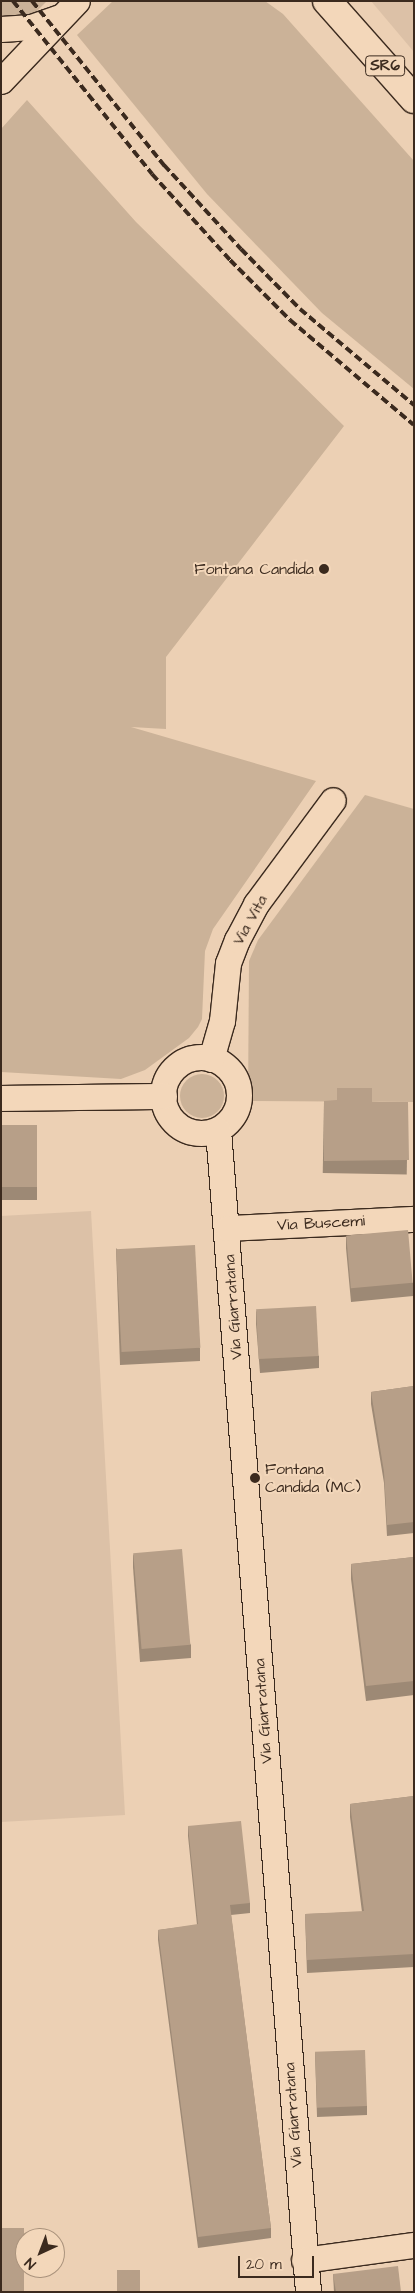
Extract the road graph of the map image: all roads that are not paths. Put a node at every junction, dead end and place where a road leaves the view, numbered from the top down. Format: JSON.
{"nodes":[{"id":1,"x":314,"y":1,"type":"edge"},
{"id":2,"x":327,"y":1,"type":"edge"},
{"id":3,"x":70,"y":9,"type":"edge"},
{"id":4,"x":1,"y":29,"type":"edge"},
{"id":5,"x":356,"y":32,"type":"junction"},
{"id":6,"x":1,"y":81,"type":"edge"},
{"id":7,"x":414,"y":99,"type":"edge"},
{"id":8,"x":333,"y":800,"type":"dead end"},
{"id":9,"x":211,"y":1059,"type":"junction"},
{"id":10,"x":164,"y":1096,"type":"junction"},
{"id":11,"x":1,"y":1098,"type":"edge"},
{"id":12,"x":218,"y":1130,"type":"junction"},
{"id":13,"x":414,"y":1218,"type":"edge"},
{"id":14,"x":228,"y":1228,"type":"junction"},
{"id":15,"x":414,"y":2245,"type":"edge"},
{"id":16,"x":304,"y":2260,"type":"junction"},
{"id":17,"x":308,"y":2292,"type":"edge"}],
"edges":[{"from":1,"to":5,"type":"street"},
{"from":2,"to":5,"type":"main road","number":"SR6"},
{"from":3,"to":4,"type":"street"},
{"from":3,"to":6,"type":"street"},
{"from":5,"to":7,"type":"main road","number":"SR6"},
{"from":8,"to":9,"type":"street","name":"Via Vita"},
{"from":9,"to":10,"type":"street"},
{"from":9,"to":12,"type":"street"},
{"from":10,"to":11,"type":"street"},
{"from":10,"to":12,"type":"street"},
{"from":12,"to":14,"type":"street","name":"Via Giarratana"},
{"from":13,"to":14,"type":"street","name":"Via Buscemi"},
{"from":14,"to":16,"type":"street","name":"Via Giarratana"},
{"from":15,"to":16,"type":"street"},
{"from":16,"to":17,"type":"street","name":"Via Giarratana"}]}
